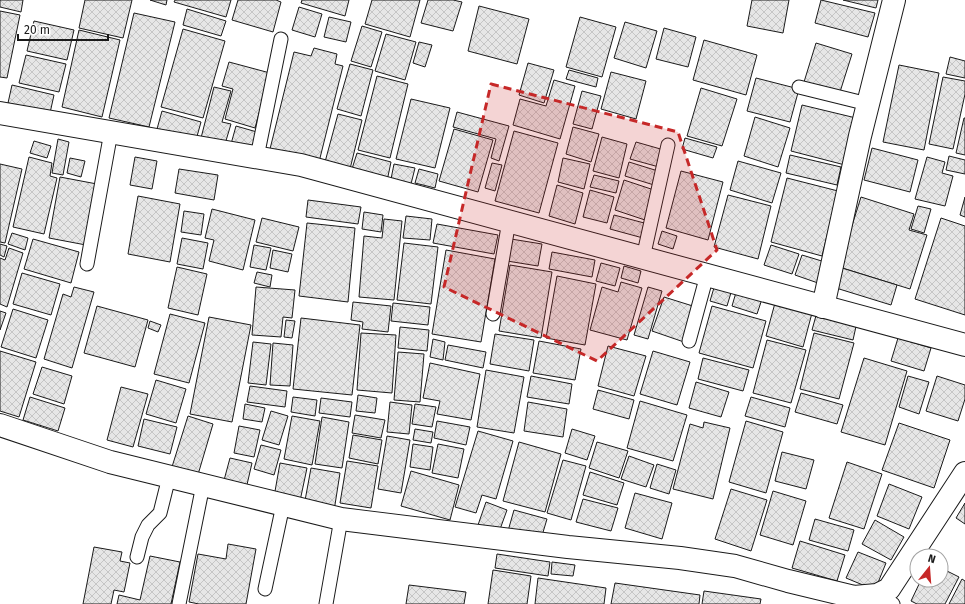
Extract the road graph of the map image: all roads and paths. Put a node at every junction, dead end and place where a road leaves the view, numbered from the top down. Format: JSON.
{"nodes":[{"id":1,"x":894,"y":0,"type":"edge"},
{"id":2,"x":281,"y":39,"type":"dead end"},
{"id":3,"x":799,"y":87,"type":"dead end"},
{"id":4,"x":868,"y":104,"type":"junction"},
{"id":5,"x":0,"y":113,"type":"edge"},
{"id":6,"x":111,"y":132,"type":"junction"},
{"id":7,"x":668,"y":145,"type":"dead end"},
{"id":8,"x":257,"y":157,"type":"junction"},
{"id":9,"x":509,"y":221,"type":"junction"},
{"id":10,"x":643,"y":258,"type":"junction"},
{"id":11,"x":87,"y":264,"type":"dead end"},
{"id":12,"x":707,"y":275,"type":"junction"},
{"id":13,"x":823,"y":306,"type":"junction"},
{"id":14,"x":493,"y":314,"type":"dead end"},
{"id":15,"x":689,"y":341,"type":"dead end"},
{"id":16,"x":965,"y":346,"type":"edge"},
{"id":17,"x":0,"y":425,"type":"edge"},
{"id":18,"x":965,"y":473,"type":"edge"},
{"id":19,"x":168,"y":477,"type":"junction"},
{"id":20,"x":203,"y":485,"type":"junction"},
{"id":21,"x":283,"y":505,"type":"junction"},
{"id":22,"x":342,"y":519,"type":"junction"},
{"id":23,"x":137,"y":557,"type":"dead end"},
{"id":24,"x":265,"y":589,"type":"dead end"},
{"id":25,"x":885,"y":599,"type":"edge"},
{"id":26,"x":179,"y":604,"type":"edge"},
{"id":27,"x":326,"y":604,"type":"edge"}],
"edges":[{"from":1,"to":4,"type":"street"},
{"from":2,"to":8,"type":"lane"},
{"from":3,"to":4,"type":"lane"},
{"from":4,"to":13,"type":"street"},
{"from":5,"to":6,"type":"street"},
{"from":6,"to":8,"type":"street"},
{"from":6,"to":11,"type":"lane"},
{"from":7,"to":10,"type":"lane"},
{"from":8,"to":9,"type":"street"},
{"from":9,"to":10,"type":"street"},
{"from":9,"to":14,"type":"lane"},
{"from":10,"to":12,"type":"street"},
{"from":12,"to":13,"type":"street"},
{"from":12,"to":15,"type":"lane"},
{"from":13,"to":16,"type":"street"},
{"from":17,"to":19,"type":"street"},
{"from":18,"to":25,"type":"street"},
{"from":19,"to":20,"type":"street"},
{"from":19,"to":23,"type":"lane"},
{"from":20,"to":21,"type":"street"},
{"from":20,"to":26,"type":"lane"},
{"from":21,"to":22,"type":"street"},
{"from":21,"to":24,"type":"lane"},
{"from":22,"to":25,"type":"street"},
{"from":22,"to":27,"type":"lane"}]}
